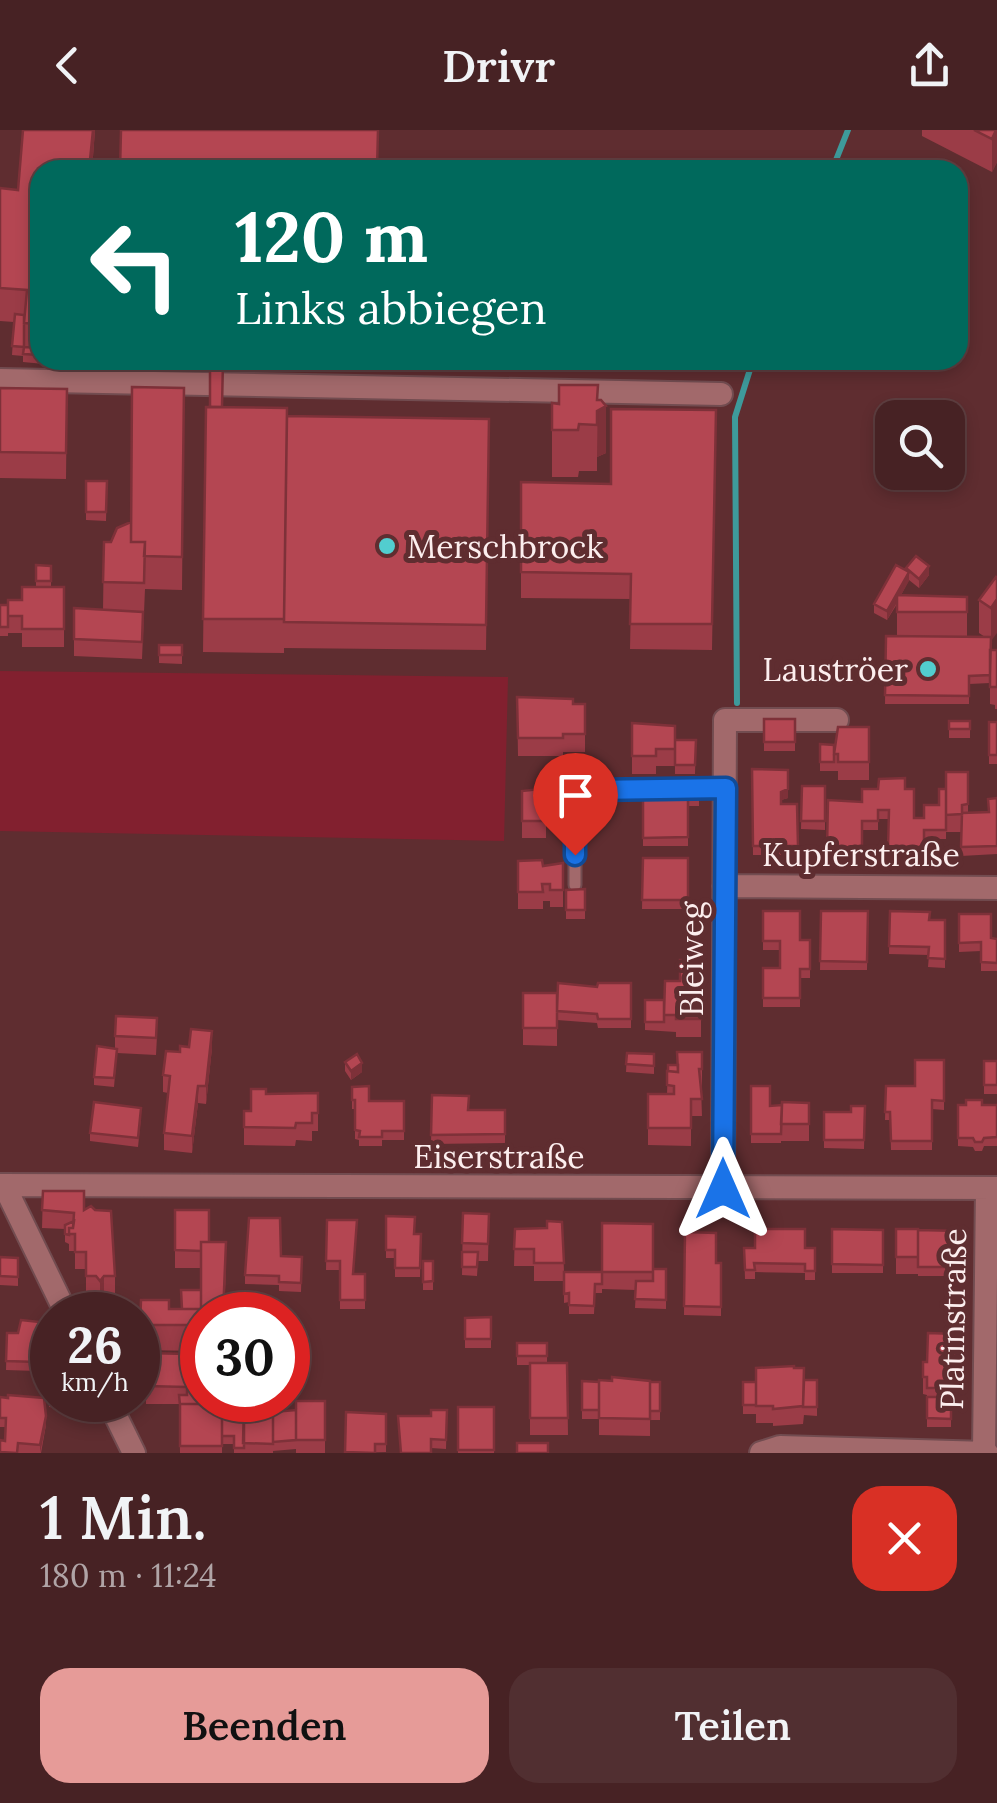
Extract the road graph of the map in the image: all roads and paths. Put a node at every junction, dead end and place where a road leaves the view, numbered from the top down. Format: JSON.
{"nodes":[{"id":1,"x":0,"y":380,"type":"edge"},
{"id":2,"x":721,"y":394,"type":"dead end"},
{"id":3,"x":836,"y":720,"type":"dead end"},
{"id":4,"x":726,"y":788,"type":"junction"},
{"id":5,"x":576,"y":886,"type":"edge"},
{"id":6,"x":724,"y":886,"type":"junction"},
{"id":7,"x":997,"y":888,"type":"edge"},
{"id":8,"x":2,"y":1185,"type":"edge"},
{"id":9,"x":992,"y":1188,"type":"edge"},
{"id":10,"x":723,"y":1189,"type":"junction"},
{"id":11,"x":56,"y":1292,"type":"edge"},
{"id":12,"x":119,"y":1422,"type":"edge"},
{"id":13,"x":985,"y":1452,"type":"edge"},
{"id":14,"x":134,"y":1453,"type":"edge"},
{"id":15,"x":761,"y":1453,"type":"edge"}],
"edges":[{"from":1,"to":2,"type":"street"},
{"from":3,"to":4,"type":"street","name":"Bleiweg"},
{"from":4,"to":5,"type":"lane"},
{"from":4,"to":6,"type":"street","name":"Bleiweg"},
{"from":6,"to":7,"type":"street","name":"Kupferstraße"},
{"from":6,"to":10,"type":"street","name":"Bleiweg"},
{"from":8,"to":10,"type":"street","name":"Eiserstraße"},
{"from":8,"to":11,"type":"street"},
{"from":9,"to":10,"type":"street","name":"Eiserstraße"},
{"from":9,"to":13,"type":"street","name":"Platinstraße"},
{"from":12,"to":14,"type":"street"},
{"from":13,"to":15,"type":"street","name":"Platinstraße"}]}
